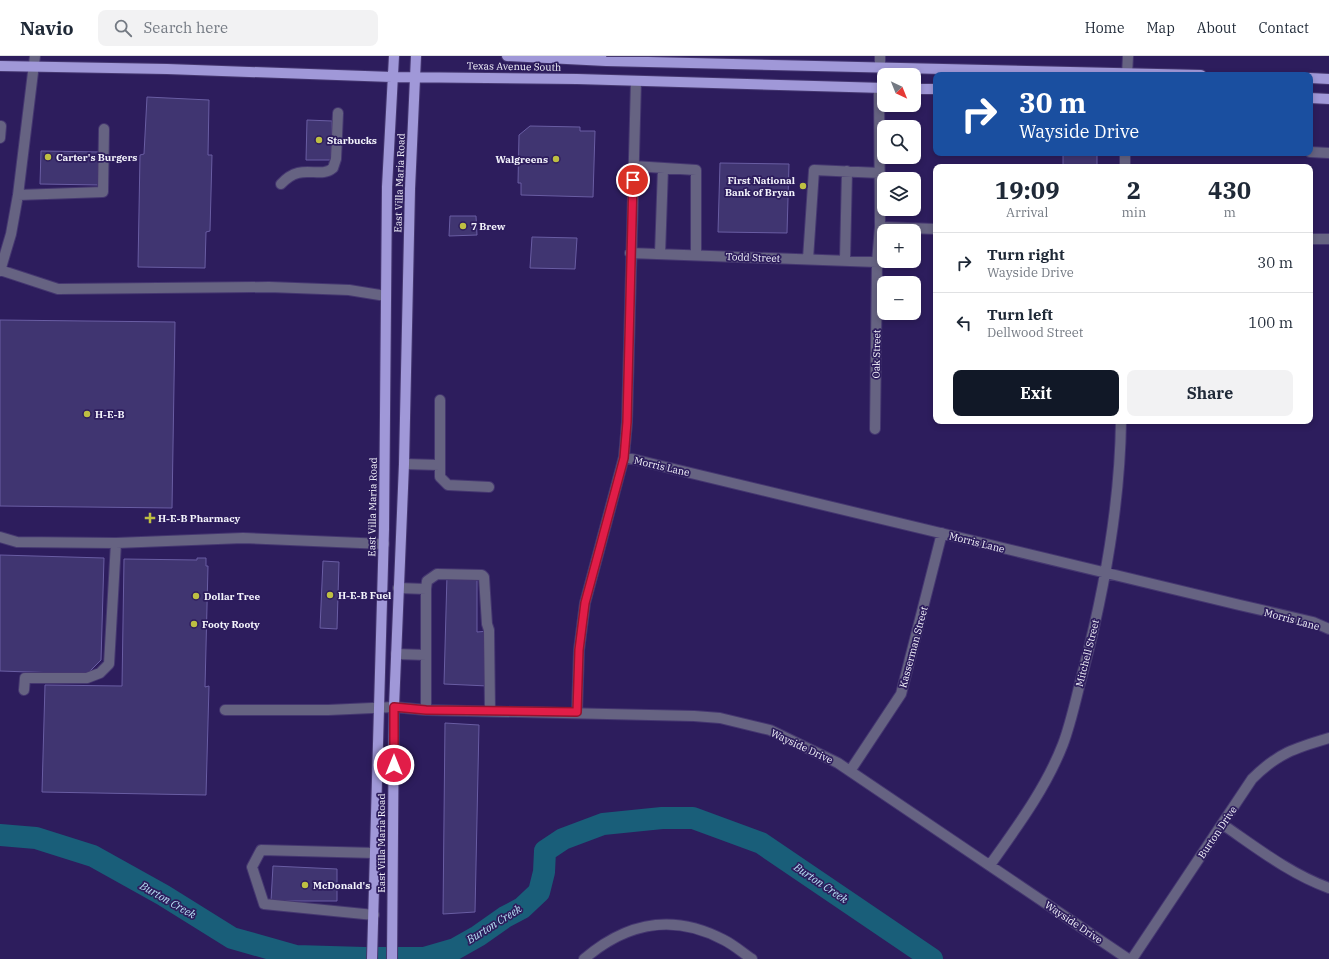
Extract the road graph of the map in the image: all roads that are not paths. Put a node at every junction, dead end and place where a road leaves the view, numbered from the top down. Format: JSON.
{"nodes":[{"id":1,"x":35,"y":56,"type":"edge"},
{"id":2,"x":394,"y":56,"type":"edge"},
{"id":3,"x":416,"y":56,"type":"edge"},
{"id":4,"x":507,"y":56,"type":"edge"},
{"id":5,"x":880,"y":56,"type":"edge"},
{"id":6,"x":1128,"y":56,"type":"edge"},
{"id":7,"x":594,"y":58,"type":"edge"},
{"id":8,"x":641,"y":58,"type":"edge"},
{"id":9,"x":0,"y":66,"type":"edge"},
{"id":10,"x":32,"y":67,"type":"junction"},
{"id":11,"x":880,"y":68,"type":"joint"},
{"id":12,"x":921,"y":69,"type":"edge"},
{"id":13,"x":1045,"y":72,"type":"edge"},
{"id":14,"x":1127,"y":72,"type":"edge"},
{"id":15,"x":392,"y":77,"type":"junction"},
{"id":16,"x":414,"y":77,"type":"junction"},
{"id":17,"x":1313,"y":78,"type":"edge"},
{"id":18,"x":1329,"y":78,"type":"edge"},
{"id":19,"x":636,"y":81,"type":"junction"},
{"id":20,"x":877,"y":88,"type":"edge"},
{"id":21,"x":921,"y":89,"type":"edge"},
{"id":22,"x":933,"y":89,"type":"edge"},
{"id":23,"x":1313,"y":98,"type":"edge"},
{"id":24,"x":1329,"y":99,"type":"edge"},
{"id":25,"x":881,"y":112,"type":"edge"},
{"id":26,"x":338,"y":113,"type":"dead end"},
{"id":27,"x":1,"y":126,"type":"edge"},
{"id":28,"x":104,"y":129,"type":"dead end"},
{"id":29,"x":0,"y":138,"type":"edge"},
{"id":30,"x":1313,"y":152,"type":"edge"},
{"id":31,"x":1329,"y":152,"type":"edge"},
{"id":32,"x":633,"y":166,"type":"junction"},
{"id":33,"x":663,"y":168,"type":"junction"},
{"id":34,"x":847,"y":171,"type":"junction"},
{"id":35,"x":880,"y":172,"type":"edge"},
{"id":36,"x":877,"y":173,"type":"edge"},
{"id":37,"x":281,"y":184,"type":"dead end"},
{"id":38,"x":18,"y":195,"type":"junction"},
{"id":39,"x":921,"y":228,"type":"edge"},
{"id":40,"x":933,"y":229,"type":"edge"},
{"id":41,"x":1313,"y":239,"type":"edge"},
{"id":42,"x":1329,"y":239,"type":"edge"},
{"id":43,"x":630,"y":253,"type":"junction"},
{"id":44,"x":660,"y":254,"type":"junction"},
{"id":45,"x":696,"y":255,"type":"junction"},
{"id":46,"x":808,"y":259,"type":"junction"},
{"id":47,"x":845,"y":260,"type":"junction"},
{"id":48,"x":877,"y":262,"type":"joint"},
{"id":49,"x":0,"y":271,"type":"edge"},
{"id":50,"x":386,"y":296,"type":"junction"},
{"id":51,"x":440,"y":400,"type":"dead end"},
{"id":52,"x":1121,"y":424,"type":"edge"},
{"id":53,"x":875,"y":429,"type":"dead end"},
{"id":54,"x":624,"y":458,"type":"junction"},
{"id":55,"x":404,"y":464,"type":"junction"},
{"id":56,"x":439,"y":465,"type":"junction"},
{"id":57,"x":489,"y":488,"type":"dead end"},
{"id":58,"x":942,"y":533,"type":"junction"},
{"id":59,"x":0,"y":537,"type":"edge"},
{"id":60,"x":116,"y":543,"type":"junction"},
{"id":61,"x":384,"y":544,"type":"junction"},
{"id":62,"x":1105,"y":575,"type":"junction"},
{"id":63,"x":398,"y":588,"type":"junction"},
{"id":64,"x":426,"y":589,"type":"junction"},
{"id":65,"x":1329,"y":629,"type":"edge"},
{"id":66,"x":396,"y":654,"type":"junction"},
{"id":67,"x":426,"y":655,"type":"junction"},
{"id":68,"x":24,"y":690,"type":"dead end"},
{"id":69,"x":394,"y":707,"type":"junction"},
{"id":70,"x":379,"y":708,"type":"junction"},
{"id":71,"x":225,"y":710,"type":"dead end"},
{"id":72,"x":426,"y":710,"type":"junction"},
{"id":73,"x":490,"y":711,"type":"junction"},
{"id":74,"x":577,"y":712,"type":"junction"},
{"id":75,"x":1329,"y":738,"type":"edge"},
{"id":76,"x":850,"y":771,"type":"junction"},
{"id":77,"x":1222,"y":824,"type":"junction"},
{"id":78,"x":375,"y":853,"type":"junction"},
{"id":79,"x":990,"y":865,"type":"junction"},
{"id":80,"x":1329,"y":888,"type":"edge"},
{"id":81,"x":374,"y":915,"type":"junction"},
{"id":82,"x":372,"y":959,"type":"edge"},
{"id":83,"x":392,"y":959,"type":"edge"},
{"id":84,"x":584,"y":959,"type":"edge"},
{"id":85,"x":752,"y":959,"type":"edge"},
{"id":86,"x":1128,"y":959,"type":"edge"},
{"id":87,"x":1132,"y":959,"type":"edge"}],
"edges":[{"from":1,"to":10,"type":"street"},
{"from":2,"to":15,"type":"main road","name":"East Villa Maria Road"},
{"from":3,"to":16,"type":"main road","name":"East Villa Maria Road"},
{"from":4,"to":7,"type":"main road","name":"Texas Avenue South"},
{"from":5,"to":11,"type":"street"},
{"from":6,"to":14,"type":"street"},
{"from":7,"to":8,"type":"main road","name":"Texas Avenue South"},
{"from":8,"to":11,"type":"main road","name":"Texas Avenue South"},
{"from":9,"to":10,"type":"main road","name":"Texas Avenue South"},
{"from":10,"to":15,"type":"main road","name":"Texas Avenue South"},
{"from":10,"to":38,"type":"street"},
{"from":12,"to":13,"type":"main road","name":"Texas Avenue South"},
{"from":15,"to":16,"type":"main road","name":"Texas Avenue South"},
{"from":15,"to":50,"type":"main road","name":"East Villa Maria Road"},
{"from":16,"to":19,"type":"main road","name":"Texas Avenue South"},
{"from":16,"to":55,"type":"main road","name":"East Villa Maria Road"},
{"from":17,"to":18,"type":"main road"},
{"from":19,"to":20,"type":"main road","name":"Texas Avenue South"},
{"from":19,"to":32,"type":"street"},
{"from":21,"to":22,"type":"main road"},
{"from":23,"to":24,"type":"main road"},
{"from":25,"to":35,"type":"street","name":"Oak Street"},
{"from":26,"to":37,"type":"street"},
{"from":27,"to":29,"type":"street"},
{"from":28,"to":38,"type":"street"},
{"from":30,"to":31,"type":"street"},
{"from":32,"to":33,"type":"street"},
{"from":32,"to":43,"type":"street"},
{"from":33,"to":44,"type":"street"},
{"from":33,"to":45,"type":"street"},
{"from":34,"to":36,"type":"street"},
{"from":34,"to":46,"type":"street"},
{"from":34,"to":47,"type":"street"},
{"from":38,"to":49,"type":"street"},
{"from":39,"to":40,"type":"street"},
{"from":41,"to":42,"type":"street"},
{"from":43,"to":44,"type":"street","name":"Todd Street"},
{"from":43,"to":54,"type":"street"},
{"from":44,"to":45,"type":"street","name":"Todd Street"},
{"from":45,"to":46,"type":"street","name":"Todd Street"},
{"from":46,"to":47,"type":"street","name":"Todd Street"},
{"from":47,"to":48,"type":"street","name":"Todd Street"},
{"from":48,"to":53,"type":"street","name":"Oak Street"},
{"from":49,"to":50,"type":"street"},
{"from":50,"to":61,"type":"main road","name":"East Villa Maria Road"},
{"from":51,"to":56,"type":"street"},
{"from":52,"to":62,"type":"street","name":"Mitchell Street"},
{"from":54,"to":58,"type":"street","name":"Morris Lane"},
{"from":54,"to":74,"type":"street"},
{"from":55,"to":56,"type":"street"},
{"from":55,"to":63,"type":"main road","name":"East Villa Maria Road"},
{"from":56,"to":57,"type":"street"},
{"from":58,"to":62,"type":"street","name":"Morris Lane"},
{"from":58,"to":76,"type":"street","name":"Kasserman Street"},
{"from":59,"to":60,"type":"street"},
{"from":60,"to":61,"type":"street"},
{"from":60,"to":68,"type":"street"},
{"from":61,"to":70,"type":"main road","name":"East Villa Maria Road"},
{"from":62,"to":65,"type":"street","name":"Morris Lane"},
{"from":62,"to":79,"type":"street","name":"Mitchell Street"},
{"from":63,"to":64,"type":"street"},
{"from":63,"to":66,"type":"main road","name":"East Villa Maria Road"},
{"from":64,"to":67,"type":"street"},
{"from":64,"to":73,"type":"street"},
{"from":66,"to":67,"type":"street"},
{"from":66,"to":69,"type":"main road","name":"East Villa Maria Road"},
{"from":67,"to":72,"type":"street"},
{"from":69,"to":70,"type":"street","name":"Wayside Drive"},
{"from":69,"to":72,"type":"street","name":"Wayside Drive"},
{"from":69,"to":83,"type":"main road","name":"East Villa Maria Road"},
{"from":70,"to":71,"type":"street","name":"Wayside Drive"},
{"from":70,"to":78,"type":"main road","name":"East Villa Maria Road"},
{"from":72,"to":73,"type":"street","name":"Wayside Drive"},
{"from":73,"to":74,"type":"street","name":"Wayside Drive"},
{"from":74,"to":76,"type":"street","name":"Wayside Drive"},
{"from":75,"to":77,"type":"street","name":"Burton Drive"},
{"from":76,"to":79,"type":"street","name":"Wayside Drive"},
{"from":77,"to":80,"type":"street"},
{"from":77,"to":87,"type":"street","name":"Burton Drive"},
{"from":78,"to":81,"type":"main road","name":"East Villa Maria Road"},
{"from":78,"to":81,"type":"street"},
{"from":79,"to":86,"type":"street","name":"Wayside Drive"},
{"from":81,"to":82,"type":"main road","name":"East Villa Maria Road"},
{"from":84,"to":85,"type":"street"}]}
